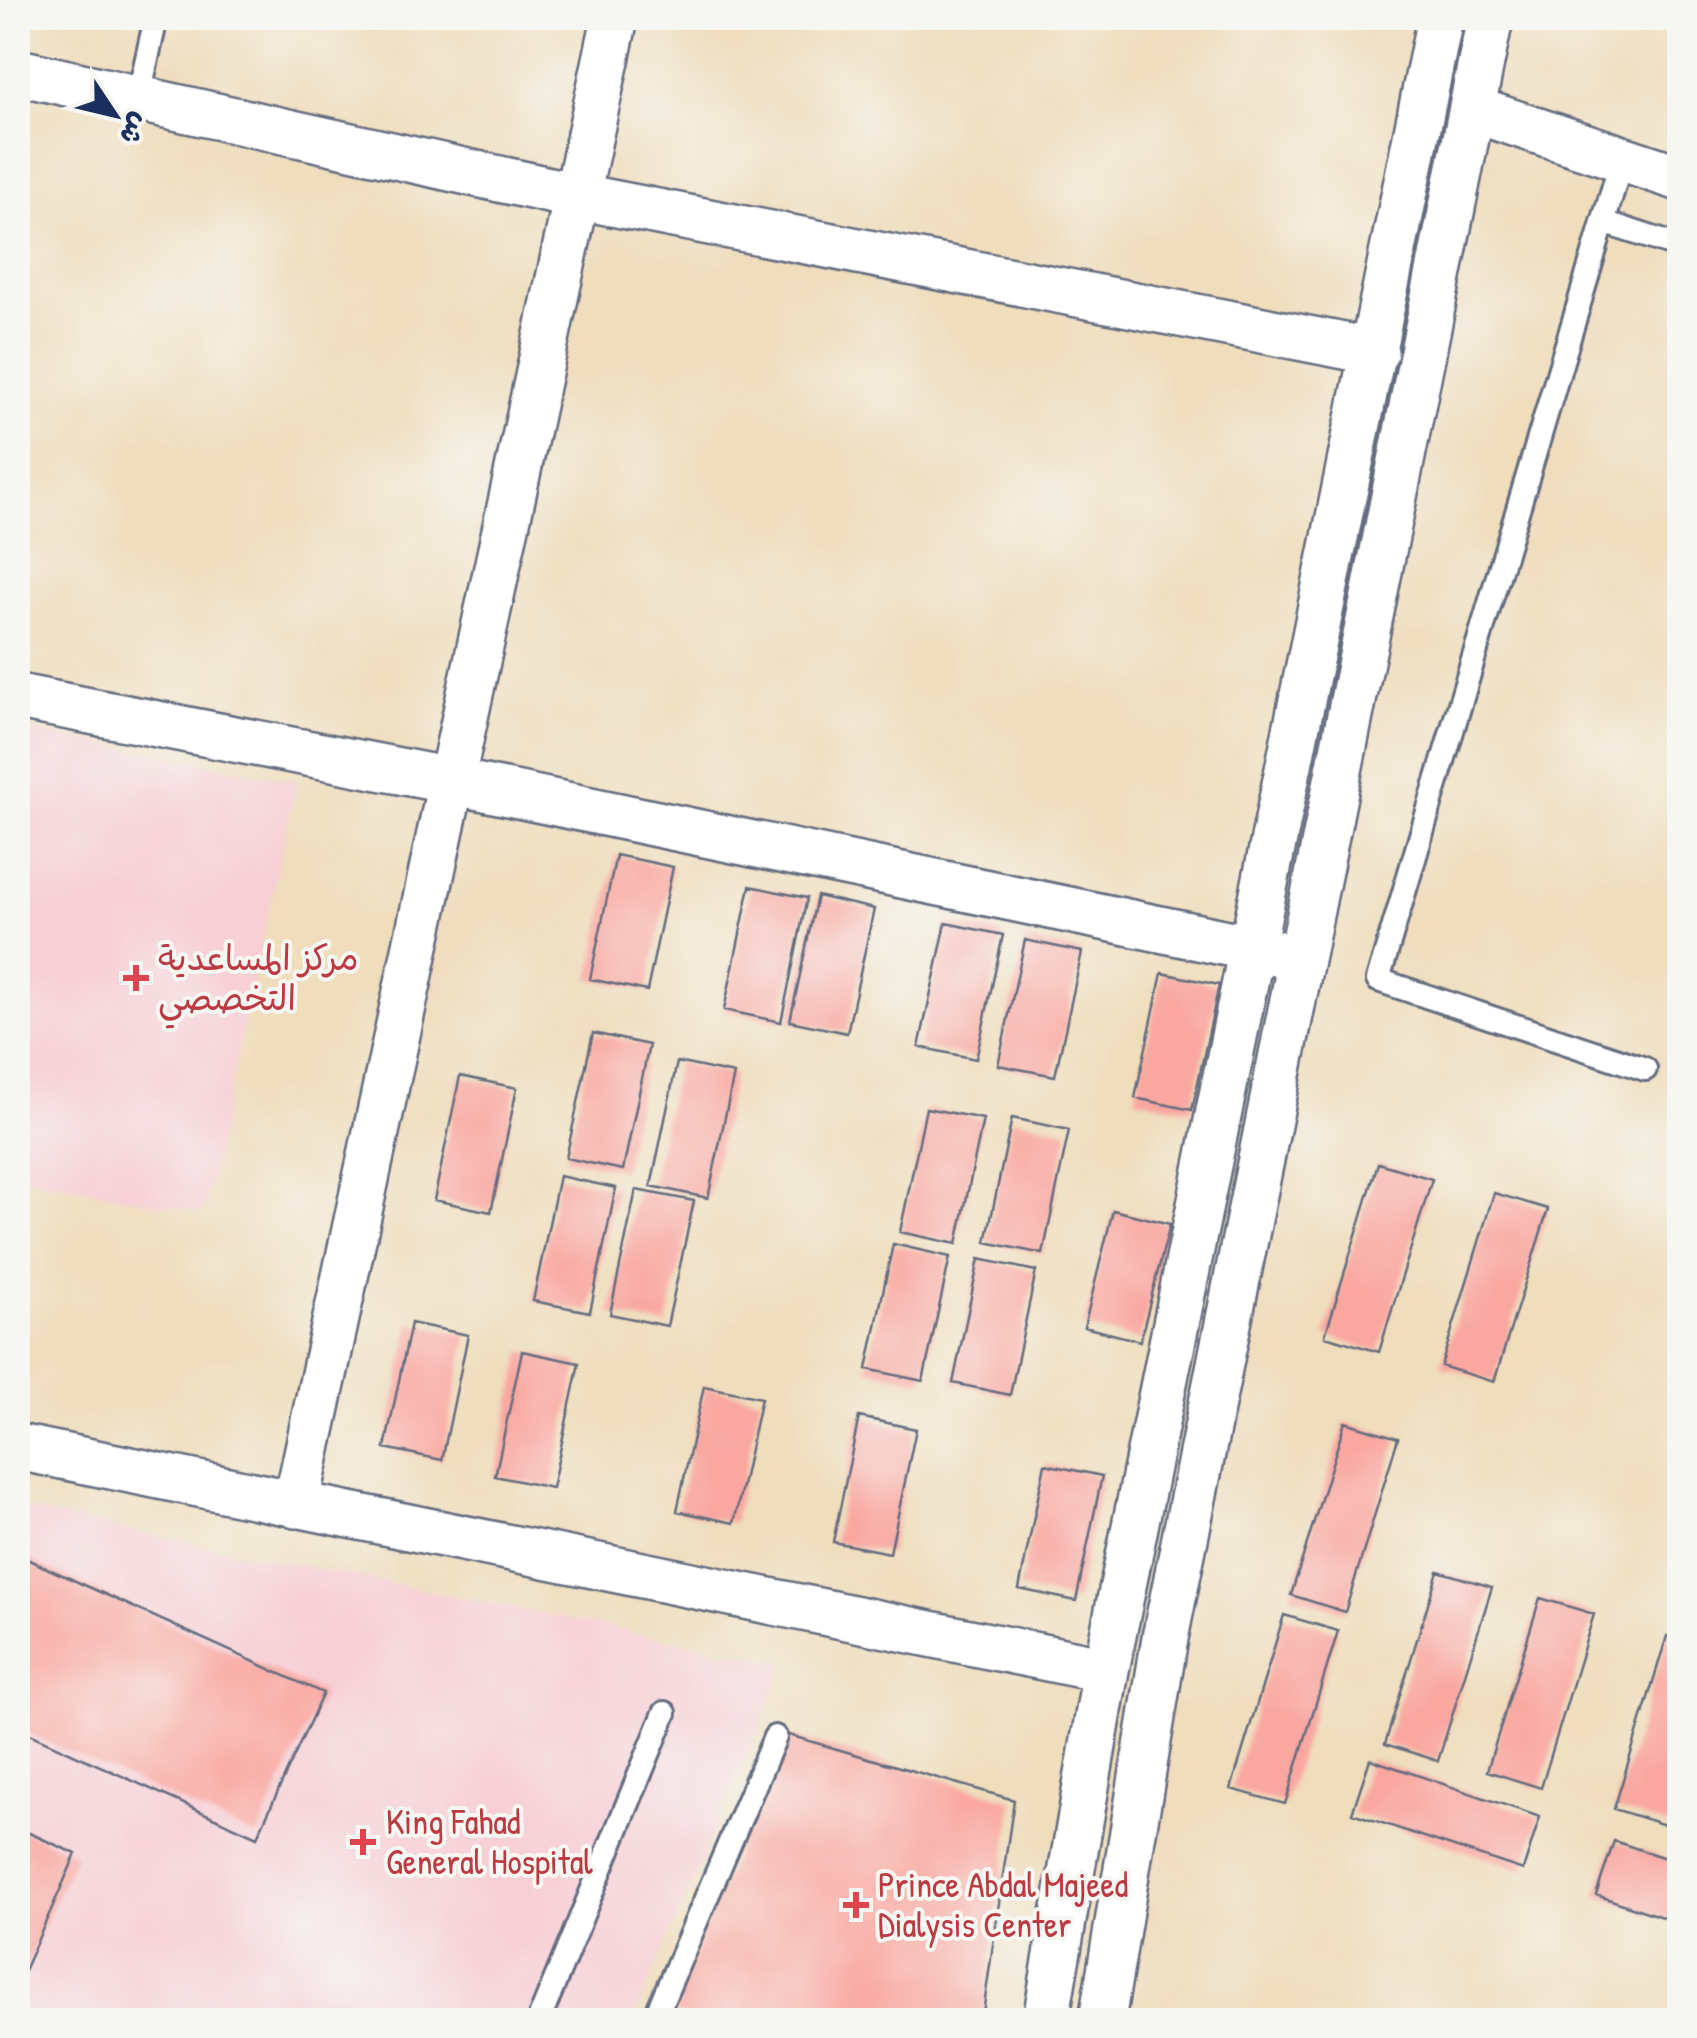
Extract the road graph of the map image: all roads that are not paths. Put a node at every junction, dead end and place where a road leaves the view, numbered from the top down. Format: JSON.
{"nodes":[{"id":1,"x":156,"y":18,"type":"edge"},
{"id":2,"x":614,"y":18,"type":"edge"},
{"id":3,"x":1440,"y":18,"type":"edge"},
{"id":4,"x":1490,"y":18,"type":"edge"},
{"id":5,"x":18,"y":72,"type":"edge"},
{"id":6,"x":138,"y":99,"type":"junction"},
{"id":7,"x":1472,"y":109,"type":"junction"},
{"id":8,"x":1622,"y":159,"type":"junction"},
{"id":9,"x":1680,"y":178,"type":"edge"},
{"id":10,"x":576,"y":196,"type":"junction"},
{"id":11,"x":1603,"y":222,"type":"junction"},
{"id":12,"x":1680,"y":247,"type":"edge"},
{"id":13,"x":1375,"y":352,"type":"junction"},
{"id":14,"x":18,"y":697,"type":"edge"},
{"id":15,"x":451,"y":780,"type":"junction"},
{"id":16,"x":1254,"y":949,"type":"junction"},
{"id":17,"x":1302,"y":958,"type":"junction"},
{"id":18,"x":1646,"y":1070,"type":"dead end"},
{"id":19,"x":18,"y":1448,"type":"edge"},
{"id":20,"x":296,"y":1505,"type":"junction"},
{"id":21,"x":1106,"y":1670,"type":"junction"},
{"id":22,"x":665,"y":1712,"type":"dead end"},
{"id":23,"x":776,"y":1737,"type":"dead end"},
{"id":24,"x":539,"y":2020,"type":"edge"},
{"id":25,"x":654,"y":2020,"type":"edge"},
{"id":26,"x":1046,"y":2020,"type":"edge"},
{"id":27,"x":1102,"y":2020,"type":"edge"}],
"edges":[{"from":1,"to":6,"type":"lane"},
{"from":2,"to":10,"type":"street"},
{"from":3,"to":13,"type":"street"},
{"from":4,"to":7,"type":"street"},
{"from":5,"to":6,"type":"street"},
{"from":6,"to":10,"type":"street"},
{"from":7,"to":8,"type":"street"},
{"from":7,"to":17,"type":"street"},
{"from":8,"to":9,"type":"street"},
{"from":8,"to":11,"type":"lane"},
{"from":10,"to":13,"type":"street"},
{"from":10,"to":15,"type":"street"},
{"from":11,"to":12,"type":"lane"},
{"from":11,"to":18,"type":"lane"},
{"from":13,"to":16,"type":"street"},
{"from":14,"to":15,"type":"street"},
{"from":15,"to":16,"type":"street"},
{"from":15,"to":20,"type":"street"},
{"from":16,"to":17,"type":"street"},
{"from":16,"to":21,"type":"street"},
{"from":17,"to":27,"type":"street"},
{"from":19,"to":20,"type":"street"},
{"from":20,"to":21,"type":"street"},
{"from":21,"to":26,"type":"street"},
{"from":22,"to":24,"type":"lane"},
{"from":23,"to":25,"type":"lane"}]}
